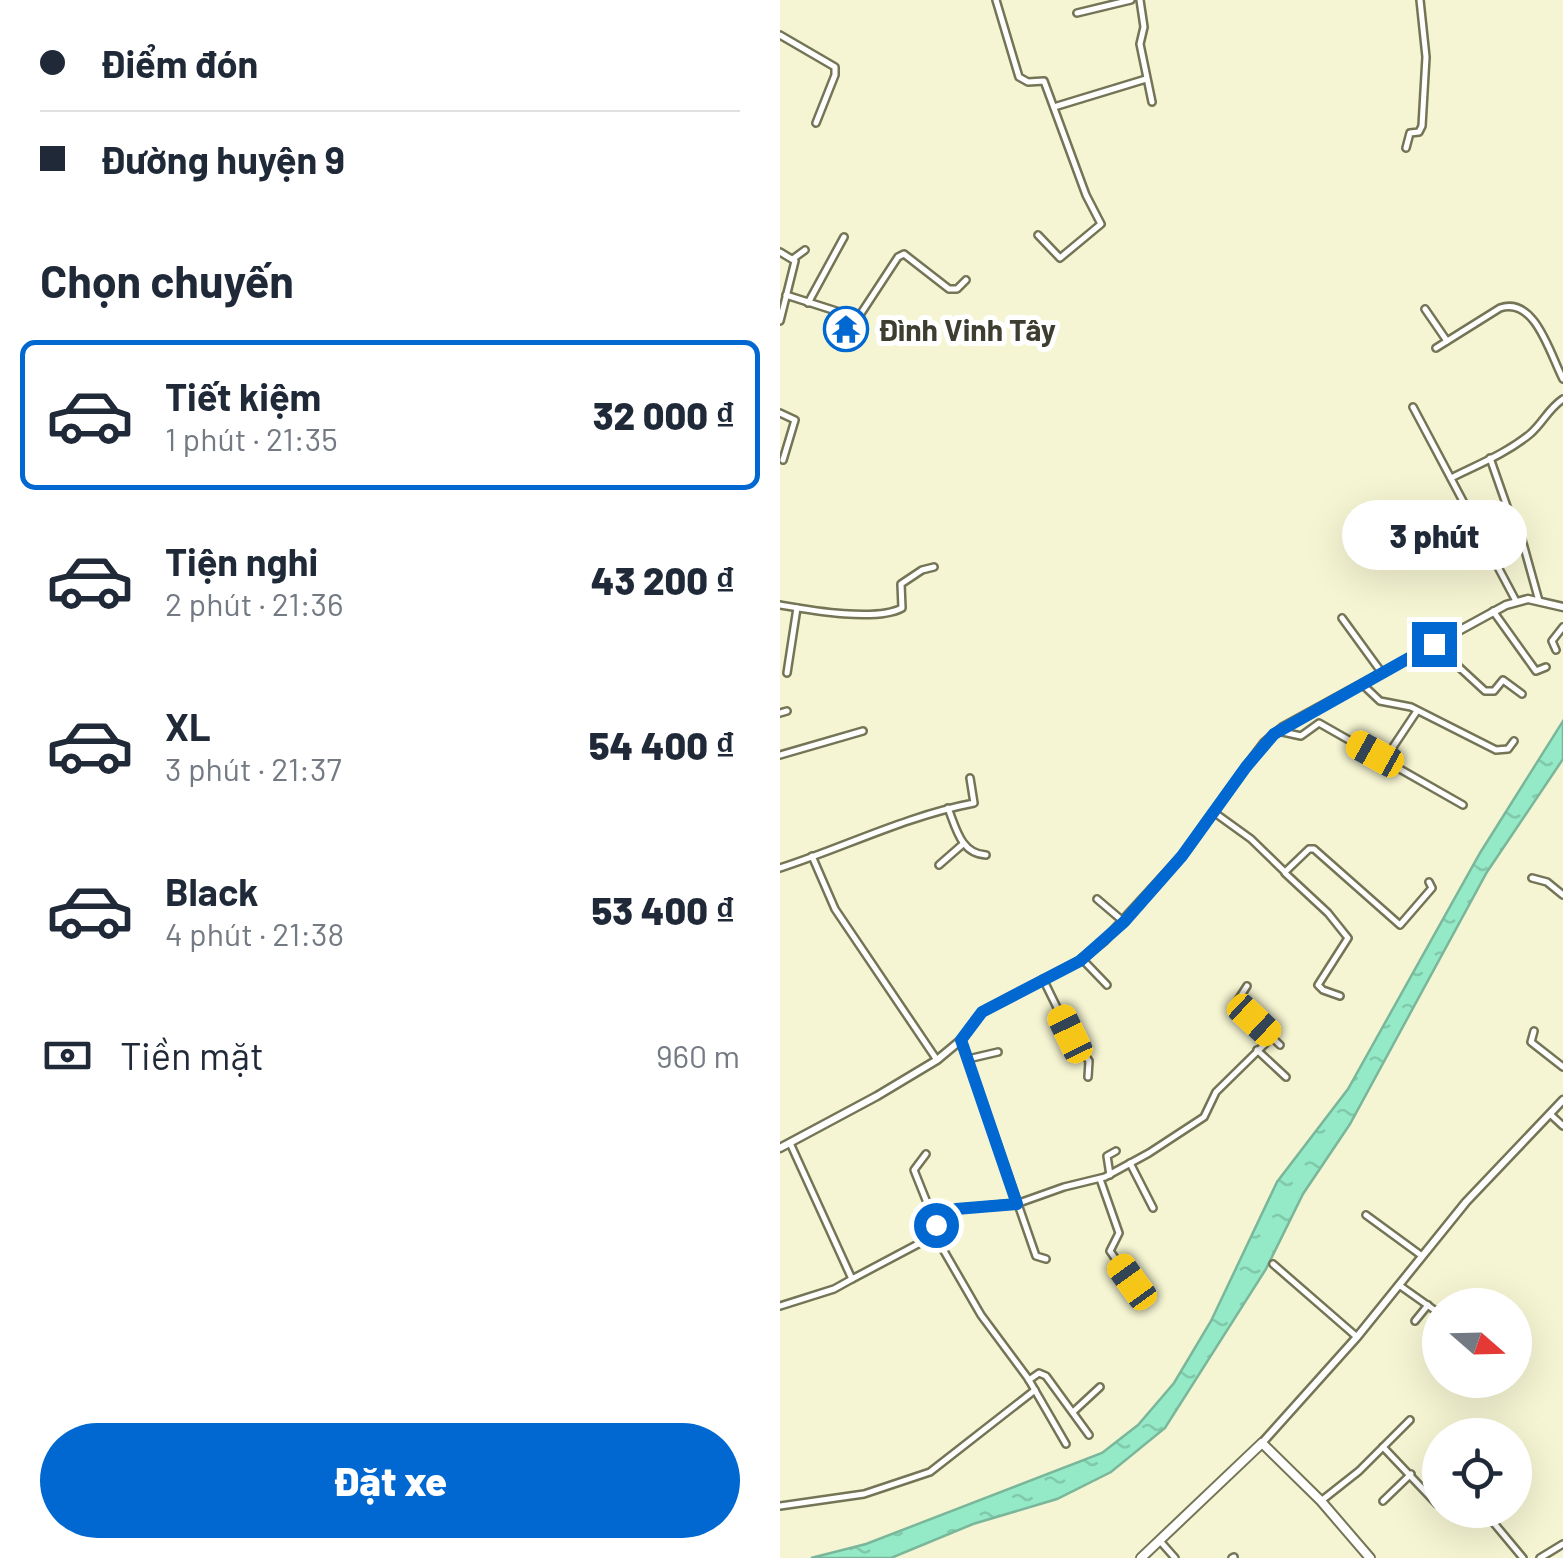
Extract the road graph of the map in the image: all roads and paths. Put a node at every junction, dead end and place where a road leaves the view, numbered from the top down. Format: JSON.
{"nodes":[{"id":1,"x":996,"y":0,"type":"edge"},
{"id":2,"x":1131,"y":0,"type":"edge"},
{"id":3,"x":1140,"y":0,"type":"edge"},
{"id":4,"x":1420,"y":0,"type":"edge"},
{"id":5,"x":1076,"y":13,"type":"dead end"},
{"id":6,"x":780,"y":34,"type":"edge"},
{"id":7,"x":1148,"y":79,"type":"junction"},
{"id":8,"x":1152,"y":102,"type":"dead end"},
{"id":9,"x":1054,"y":107,"type":"junction"},
{"id":10,"x":816,"y":123,"type":"dead end"},
{"id":11,"x":1406,"y":148,"type":"dead end"},
{"id":12,"x":1038,"y":235,"type":"dead end"},
{"id":13,"x":844,"y":237,"type":"dead end"},
{"id":14,"x":806,"y":250,"type":"dead end"},
{"id":15,"x":780,"y":252,"type":"edge"},
{"id":16,"x":794,"y":258,"type":"junction"},
{"id":17,"x":966,"y":280,"type":"dead end"},
{"id":18,"x":786,"y":295,"type":"junction"},
{"id":19,"x":808,"y":303,"type":"junction"},
{"id":20,"x":782,"y":306,"type":"edge"},
{"id":21,"x":1425,"y":308,"type":"dead end"},
{"id":22,"x":780,"y":321,"type":"edge"},
{"id":23,"x":1447,"y":341,"type":"junction"},
{"id":24,"x":1436,"y":348,"type":"dead end"},
{"id":25,"x":1563,"y":379,"type":"edge"},
{"id":26,"x":1563,"y":399,"type":"edge"},
{"id":27,"x":1413,"y":407,"type":"dead end"},
{"id":28,"x":780,"y":413,"type":"edge"},
{"id":29,"x":1490,"y":458,"type":"junction"},
{"id":30,"x":783,"y":460,"type":"dead end"},
{"id":31,"x":1451,"y":478,"type":"junction"},
{"id":32,"x":934,"y":567,"type":"dead end"},
{"id":33,"x":1516,"y":601,"type":"junction"},
{"id":34,"x":1539,"y":601,"type":"junction"},
{"id":35,"x":780,"y":605,"type":"edge"},
{"id":36,"x":797,"y":608,"type":"junction"},
{"id":37,"x":1563,"y":608,"type":"edge"},
{"id":38,"x":1494,"y":611,"type":"junction"},
{"id":39,"x":1342,"y":618,"type":"dead end"},
{"id":40,"x":1563,"y":627,"type":"edge"},
{"id":41,"x":1434,"y":644,"type":"junction"},
{"id":42,"x":1556,"y":650,"type":"dead end"},
{"id":43,"x":1546,"y":667,"type":"dead end"},
{"id":44,"x":787,"y":673,"type":"dead end"},
{"id":45,"x":1382,"y":673,"type":"junction"},
{"id":46,"x":1362,"y":684,"type":"junction"},
{"id":47,"x":1522,"y":694,"type":"dead end"},
{"id":48,"x":1417,"y":711,"type":"junction"},
{"id":49,"x":863,"y":731,"type":"dead end"},
{"id":50,"x":1278,"y":731,"type":"junction"},
{"id":51,"x":1514,"y":741,"type":"dead end"},
{"id":52,"x":780,"y":755,"type":"edge"},
{"id":53,"x":1394,"y":756,"type":"dead end"},
{"id":54,"x":970,"y":778,"type":"dead end"},
{"id":55,"x":1463,"y":805,"type":"dead end"},
{"id":56,"x":948,"y":808,"type":"junction"},
{"id":57,"x":1216,"y":813,"type":"junction"},
{"id":58,"x":963,"y":844,"type":"junction"},
{"id":59,"x":986,"y":855,"type":"dead end"},
{"id":60,"x":812,"y":856,"type":"junction"},
{"id":61,"x":939,"y":864,"type":"dead end"},
{"id":62,"x":780,"y":868,"type":"edge"},
{"id":63,"x":1285,"y":872,"type":"junction"},
{"id":64,"x":1532,"y":878,"type":"dead end"},
{"id":65,"x":1429,"y":882,"type":"dead end"},
{"id":66,"x":1563,"y":896,"type":"edge"},
{"id":67,"x":1097,"y":899,"type":"dead end"},
{"id":68,"x":1124,"y":922,"type":"junction"},
{"id":69,"x":1082,"y":959,"type":"junction"},
{"id":70,"x":1043,"y":979,"type":"junction"},
{"id":71,"x":1107,"y":985,"type":"dead end"},
{"id":72,"x":1247,"y":986,"type":"dead end"},
{"id":73,"x":1340,"y":996,"type":"dead end"},
{"id":74,"x":1534,"y":1031,"type":"dead end"},
{"id":75,"x":1272,"y":1037,"type":"junction"},
{"id":76,"x":961,"y":1040,"type":"junction"},
{"id":77,"x":1280,"y":1045,"type":"dead end"},
{"id":78,"x":1257,"y":1050,"type":"junction"},
{"id":79,"x":998,"y":1052,"type":"dead end"},
{"id":80,"x":968,"y":1059,"type":"junction"},
{"id":81,"x":937,"y":1060,"type":"junction"},
{"id":82,"x":1563,"y":1066,"type":"edge"},
{"id":83,"x":1088,"y":1076,"type":"dead end"},
{"id":84,"x":1286,"y":1077,"type":"dead end"},
{"id":85,"x":1563,"y":1100,"type":"edge"},
{"id":86,"x":1550,"y":1114,"type":"junction"},
{"id":87,"x":1563,"y":1126,"type":"edge"},
{"id":88,"x":790,"y":1143,"type":"junction"},
{"id":89,"x":780,"y":1148,"type":"edge"},
{"id":90,"x":1116,"y":1151,"type":"dead end"},
{"id":91,"x":926,"y":1154,"type":"dead end"},
{"id":92,"x":1130,"y":1163,"type":"junction"},
{"id":93,"x":1110,"y":1175,"type":"junction"},
{"id":94,"x":1100,"y":1179,"type":"junction"},
{"id":95,"x":1017,"y":1204,"type":"junction"},
{"id":96,"x":1153,"y":1208,"type":"dead end"},
{"id":97,"x":1366,"y":1215,"type":"dead end"},
{"id":98,"x":934,"y":1228,"type":"junction"},
{"id":99,"x":1422,"y":1256,"type":"junction"},
{"id":100,"x":1046,"y":1259,"type":"dead end"},
{"id":101,"x":1273,"y":1264,"type":"dead end"},
{"id":102,"x":852,"y":1279,"type":"junction"},
{"id":103,"x":1132,"y":1282,"type":"dead end"},
{"id":104,"x":1399,"y":1285,"type":"junction"},
{"id":105,"x":1422,"y":1301,"type":"edge"},
{"id":106,"x":780,"y":1306,"type":"edge"},
{"id":107,"x":1422,"y":1312,"type":"edge"},
{"id":108,"x":1415,"y":1321,"type":"dead end"},
{"id":109,"x":1357,"y":1337,"type":"junction"},
{"id":110,"x":1029,"y":1380,"type":"junction"},
{"id":111,"x":1100,"y":1387,"type":"dead end"},
{"id":112,"x":1036,"y":1390,"type":"junction"},
{"id":113,"x":1073,"y":1412,"type":"junction"},
{"id":114,"x":1410,"y":1420,"type":"dead end"},
{"id":115,"x":1089,"y":1435,"type":"dead end"},
{"id":116,"x":1262,"y":1443,"type":"junction"},
{"id":117,"x":1066,"y":1444,"type":"dead end"},
{"id":118,"x":1383,"y":1447,"type":"junction"},
{"id":119,"x":1411,"y":1474,"type":"junction"},
{"id":120,"x":1422,"y":1486,"type":"edge"},
{"id":121,"x":1320,"y":1501,"type":"junction"},
{"id":122,"x":1384,"y":1501,"type":"dead end"},
{"id":123,"x":780,"y":1506,"type":"edge"},
{"id":124,"x":1498,"y":1528,"type":"edge"},
{"id":125,"x":1158,"y":1539,"type":"junction"},
{"id":126,"x":1563,"y":1544,"type":"edge"},
{"id":127,"x":1141,"y":1558,"type":"edge"},
{"id":128,"x":1175,"y":1558,"type":"edge"},
{"id":129,"x":1370,"y":1558,"type":"edge"},
{"id":130,"x":1523,"y":1558,"type":"edge"},
{"id":131,"x":1540,"y":1558,"type":"edge"}],
"edges":[{"from":1,"to":9,"type":"street"},
{"from":2,"to":5,"type":"street"},
{"from":3,"to":7,"type":"street"},
{"from":4,"to":11,"type":"street"},
{"from":6,"to":10,"type":"street"},
{"from":7,"to":8,"type":"street"},
{"from":7,"to":9,"type":"street"},
{"from":9,"to":12,"type":"street"},
{"from":13,"to":19,"type":"street"},
{"from":14,"to":16,"type":"street"},
{"from":15,"to":16,"type":"street"},
{"from":16,"to":18,"type":"street"},
{"from":17,"to":19,"type":"street"},
{"from":18,"to":19,"type":"street"},
{"from":18,"to":20,"type":"street"},
{"from":20,"to":22,"type":"street"},
{"from":21,"to":23,"type":"street"},
{"from":23,"to":24,"type":"street"},
{"from":23,"to":25,"type":"street"},
{"from":26,"to":29,"type":"street"},
{"from":27,"to":31,"type":"street"},
{"from":28,"to":30,"type":"street"},
{"from":29,"to":31,"type":"street"},
{"from":29,"to":34,"type":"street"},
{"from":31,"to":33,"type":"street"},
{"from":32,"to":36,"type":"street"},
{"from":33,"to":34,"type":"street"},
{"from":33,"to":38,"type":"street"},
{"from":34,"to":37,"type":"street"},
{"from":35,"to":36,"type":"street"},
{"from":36,"to":44,"type":"street"},
{"from":38,"to":41,"type":"street"},
{"from":38,"to":43,"type":"street"},
{"from":39,"to":45,"type":"street"},
{"from":40,"to":42,"type":"street"},
{"from":41,"to":45,"type":"street"},
{"from":41,"to":47,"type":"street"},
{"from":45,"to":46,"type":"street"},
{"from":46,"to":48,"type":"street"},
{"from":46,"to":50,"type":"street"},
{"from":48,"to":51,"type":"street"},
{"from":48,"to":53,"type":"street"},
{"from":49,"to":52,"type":"street"},
{"from":50,"to":55,"type":"street"},
{"from":50,"to":57,"type":"street"},
{"from":54,"to":56,"type":"street"},
{"from":56,"to":58,"type":"street"},
{"from":56,"to":60,"type":"street"},
{"from":57,"to":63,"type":"street"},
{"from":57,"to":68,"type":"street"},
{"from":58,"to":59,"type":"street"},
{"from":58,"to":61,"type":"street"},
{"from":60,"to":62,"type":"street"},
{"from":60,"to":81,"type":"street"},
{"from":63,"to":65,"type":"street"},
{"from":63,"to":73,"type":"street"},
{"from":64,"to":66,"type":"street"},
{"from":67,"to":68,"type":"street"},
{"from":68,"to":69,"type":"street"},
{"from":69,"to":70,"type":"street"},
{"from":69,"to":71,"type":"street"},
{"from":70,"to":76,"type":"street"},
{"from":70,"to":83,"type":"street"},
{"from":72,"to":75,"type":"street"},
{"from":74,"to":82,"type":"street"},
{"from":75,"to":77,"type":"street"},
{"from":75,"to":78,"type":"street"},
{"from":76,"to":80,"type":"street"},
{"from":76,"to":81,"type":"street"},
{"from":78,"to":84,"type":"street"},
{"from":78,"to":92,"type":"street"},
{"from":79,"to":80,"type":"street"},
{"from":80,"to":95,"type":"street"},
{"from":81,"to":88,"type":"street"},
{"from":85,"to":86,"type":"street"},
{"from":86,"to":87,"type":"street"},
{"from":86,"to":99,"type":"street"},
{"from":88,"to":89,"type":"street"},
{"from":88,"to":102,"type":"street"},
{"from":90,"to":93,"type":"street"},
{"from":91,"to":98,"type":"street"},
{"from":92,"to":93,"type":"street"},
{"from":92,"to":96,"type":"street"},
{"from":93,"to":94,"type":"street"},
{"from":94,"to":95,"type":"street"},
{"from":94,"to":103,"type":"street"},
{"from":95,"to":98,"type":"street"},
{"from":95,"to":100,"type":"street"},
{"from":97,"to":99,"type":"street"},
{"from":98,"to":102,"type":"street"},
{"from":98,"to":110,"type":"street"},
{"from":99,"to":104,"type":"street"},
{"from":101,"to":109,"type":"street"},
{"from":102,"to":106,"type":"street"},
{"from":104,"to":105,"type":"street"},
{"from":104,"to":109,"type":"street"},
{"from":107,"to":108,"type":"street"},
{"from":109,"to":116,"type":"street"},
{"from":110,"to":112,"type":"street"},
{"from":110,"to":113,"type":"street"},
{"from":111,"to":113,"type":"street"},
{"from":112,"to":117,"type":"street"},
{"from":112,"to":123,"type":"street"},
{"from":113,"to":115,"type":"street"},
{"from":114,"to":118,"type":"street"},
{"from":116,"to":121,"type":"main road"},
{"from":116,"to":125,"type":"main road"},
{"from":118,"to":119,"type":"street"},
{"from":118,"to":121,"type":"street"},
{"from":119,"to":120,"type":"street"},
{"from":119,"to":122,"type":"street"},
{"from":121,"to":129,"type":"main road"},
{"from":124,"to":130,"type":"street"},
{"from":125,"to":127,"type":"main road"},
{"from":125,"to":128,"type":"street"},
{"from":126,"to":131,"type":"street"}]}
